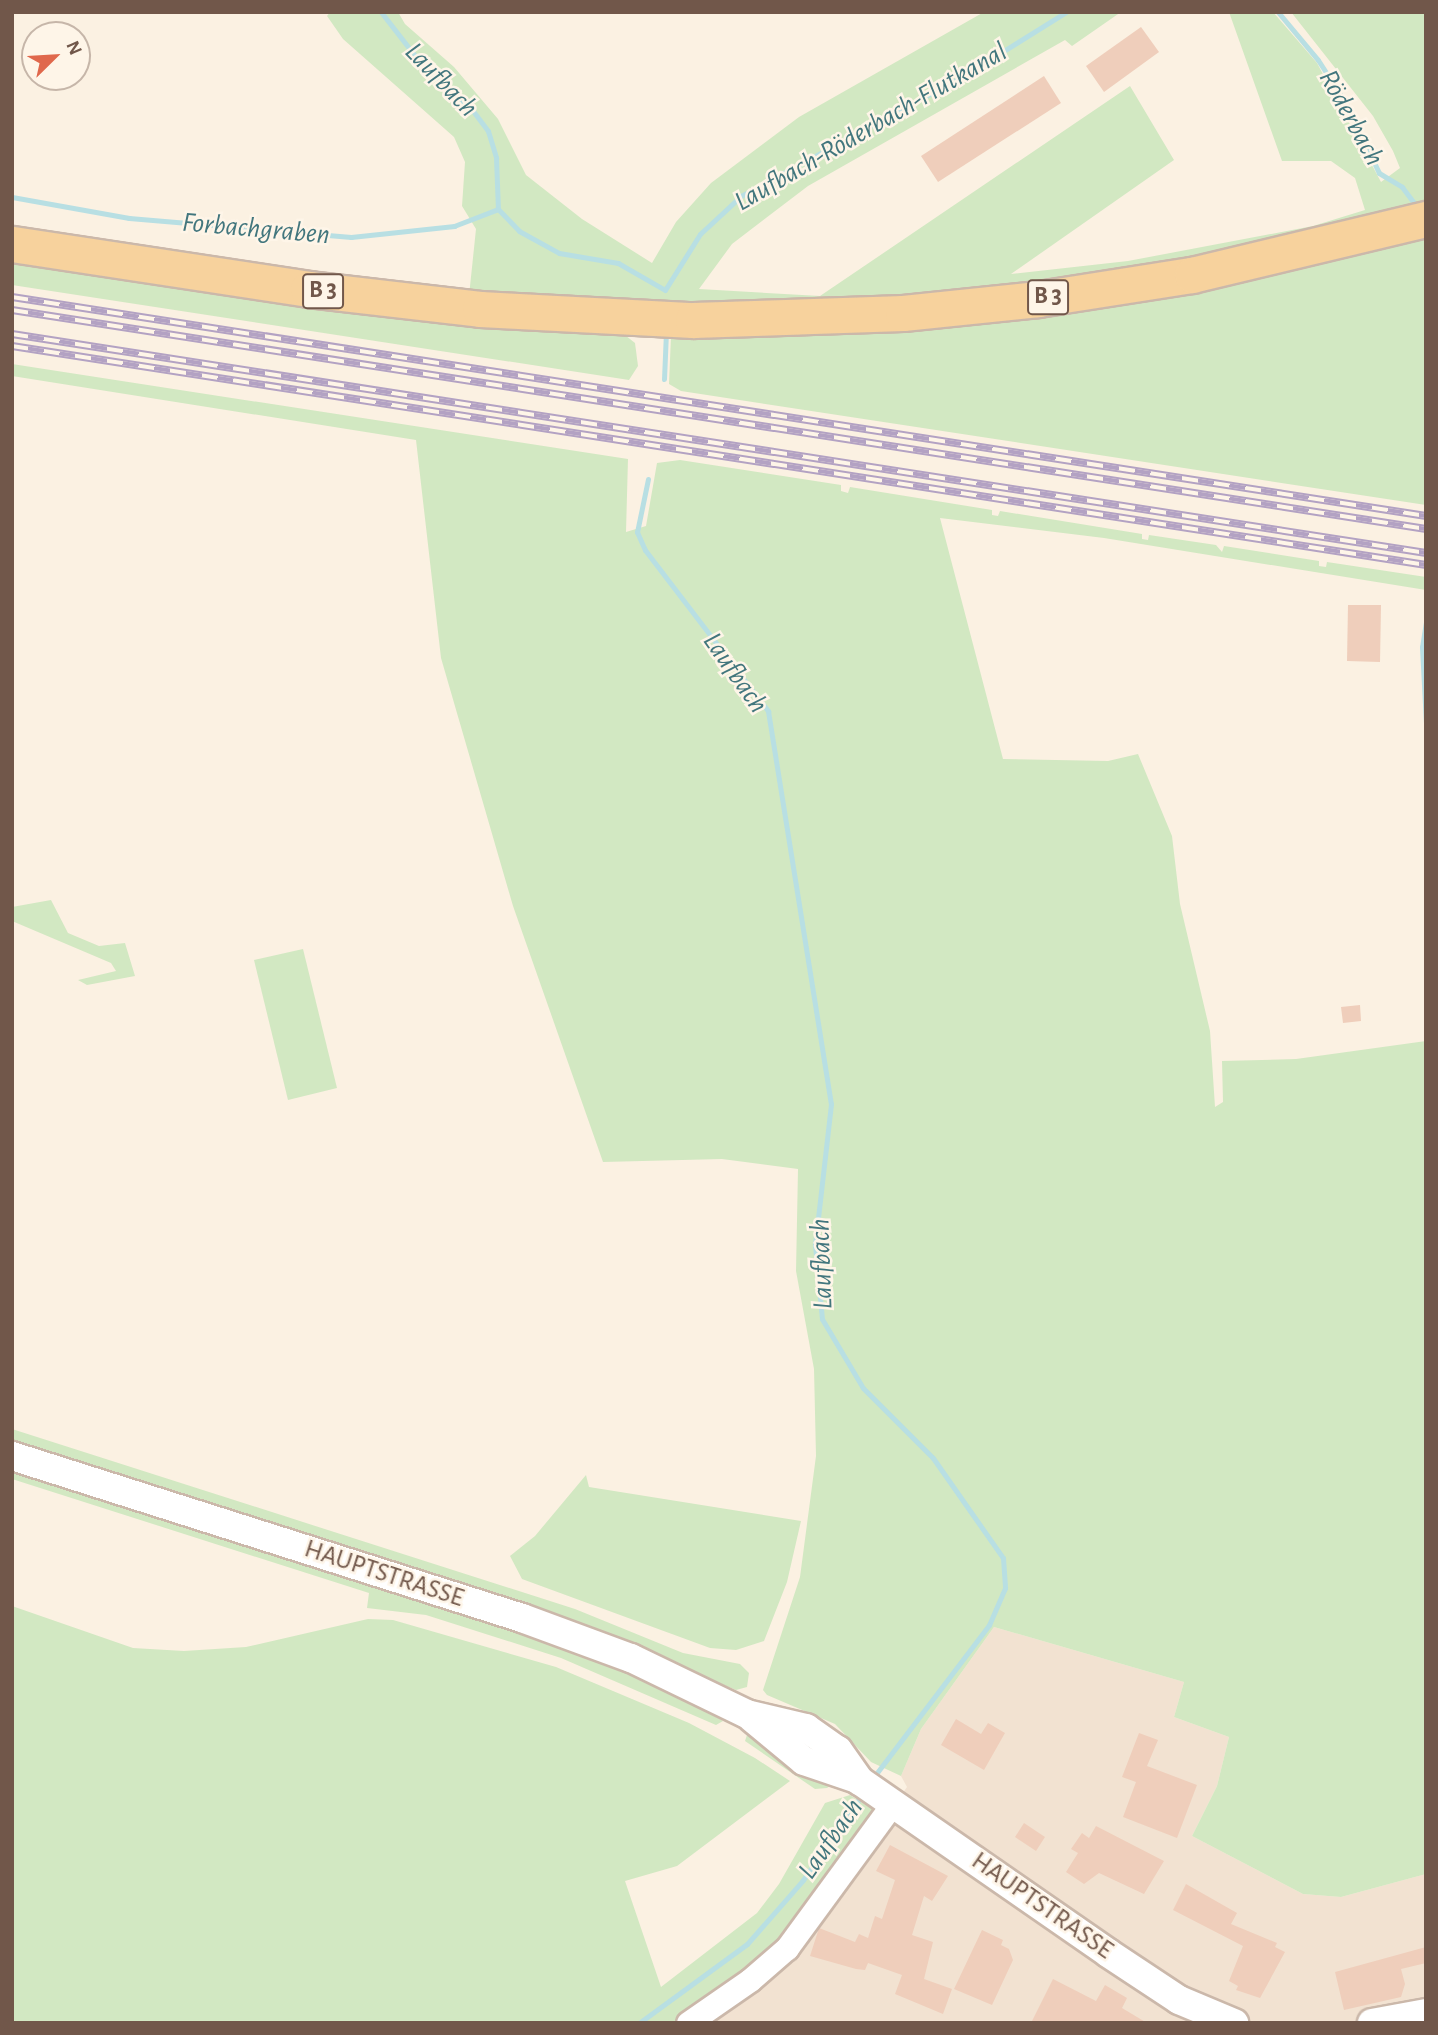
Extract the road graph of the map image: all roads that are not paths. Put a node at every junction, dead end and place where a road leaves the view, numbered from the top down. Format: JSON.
{"nodes":[{"id":1,"x":1418,"y":222,"type":"edge"},
{"id":2,"x":12,"y":244,"type":"edge"},
{"id":3,"x":12,"y":1456,"type":"edge"},
{"id":4,"x":872,"y":1789,"type":"junction"},
{"id":5,"x":1426,"y":2013,"type":"edge"},
{"id":6,"x":688,"y":2023,"type":"edge"},
{"id":7,"x":1234,"y":2023,"type":"edge"},
{"id":8,"x":1372,"y":2023,"type":"edge"}],
"edges":[{"from":1,"to":2,"type":"main road","number":"B 3"},
{"from":3,"to":4,"type":"street","name":"HAUPTSTRASSE"},
{"from":4,"to":6,"type":"street"},
{"from":4,"to":7,"type":"street","name":"HAUPTSTRASSE"},
{"from":5,"to":8,"type":"street"}]}
